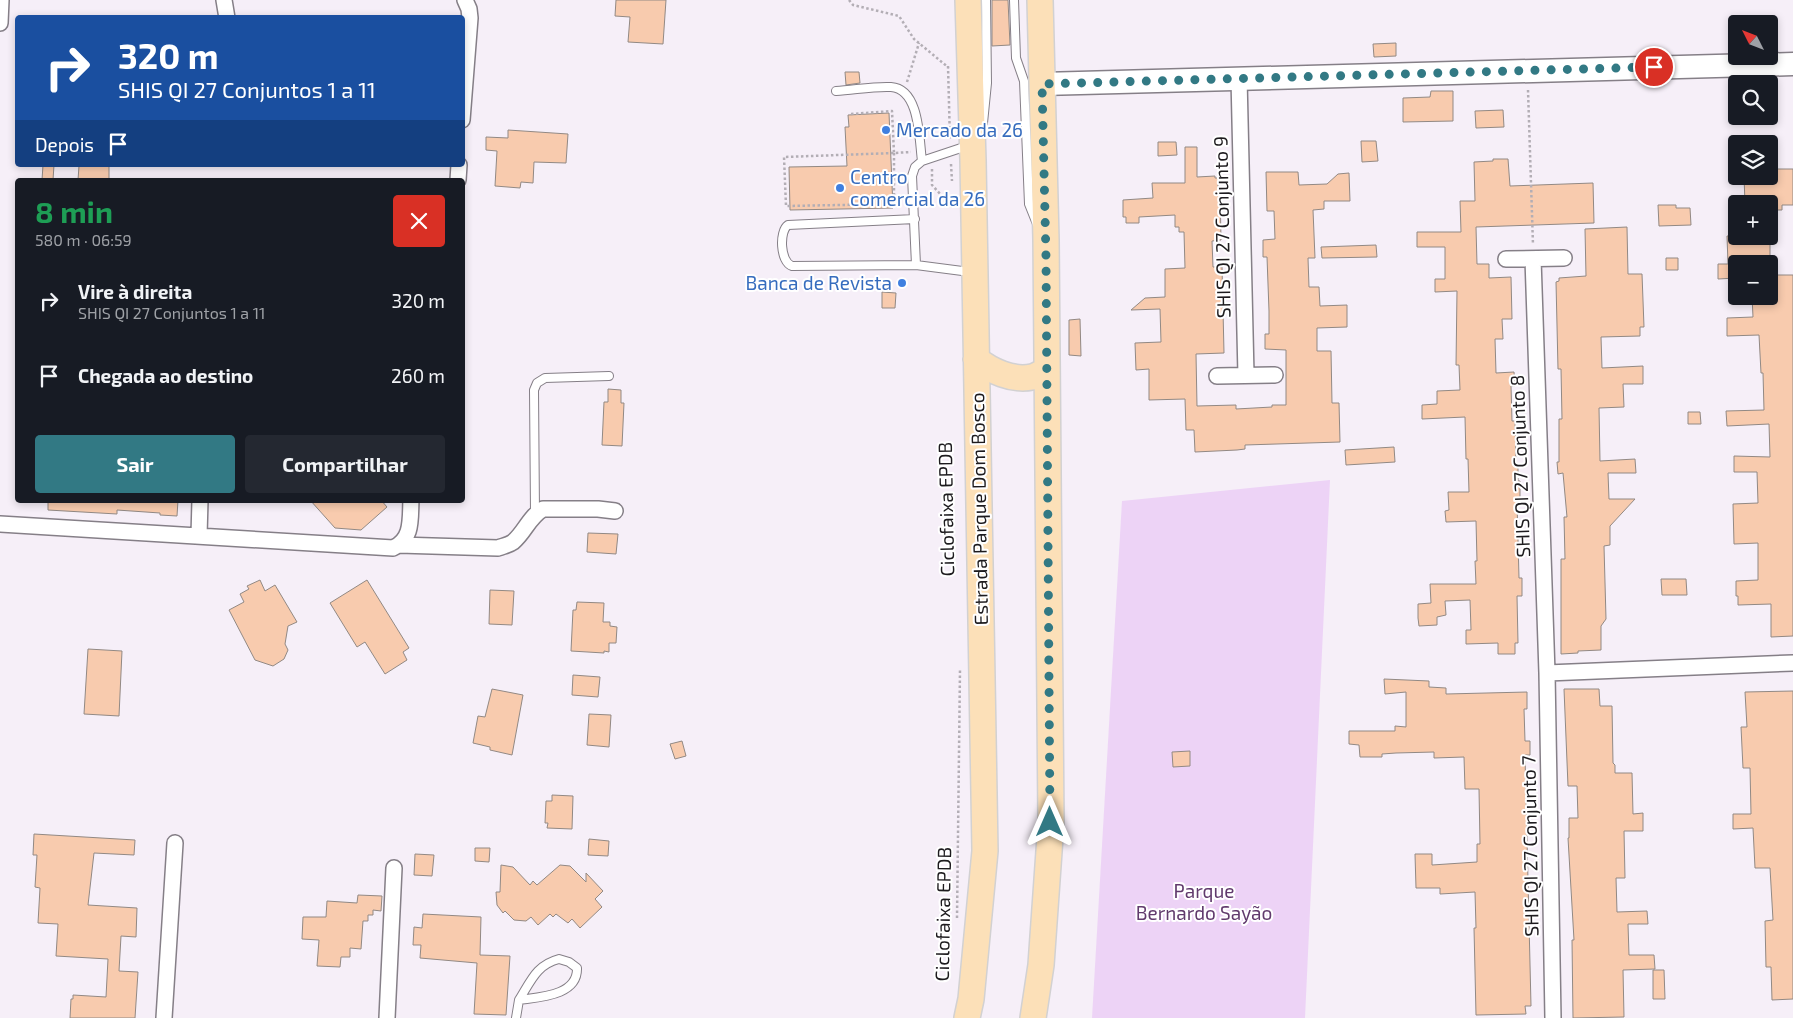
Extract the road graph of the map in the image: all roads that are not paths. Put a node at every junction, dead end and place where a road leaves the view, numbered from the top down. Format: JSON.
{"nodes":[{"id":1,"x":2,"y":0,"type":"edge"},
{"id":2,"x":224,"y":0,"type":"edge"},
{"id":3,"x":465,"y":0,"type":"edge"},
{"id":4,"x":968,"y":0,"type":"edge"},
{"id":5,"x":986,"y":0,"type":"edge"},
{"id":6,"x":1014,"y":0,"type":"edge"},
{"id":7,"x":1040,"y":0,"type":"edge"},
{"id":8,"x":226,"y":15,"type":"edge"},
{"id":9,"x":0,"y":23,"type":"edge"},
{"id":10,"x":1793,"y":64,"type":"edge"},
{"id":11,"x":1238,"y":78,"type":"junction"},
{"id":12,"x":465,"y":82,"type":"edge"},
{"id":13,"x":1042,"y":84,"type":"junction"},
{"id":14,"x":836,"y":91,"type":"dead end"},
{"id":15,"x":972,"y":144,"type":"junction"},
{"id":16,"x":922,"y":161,"type":"junction"},
{"id":17,"x":914,"y":219,"type":"junction"},
{"id":18,"x":1046,"y":239,"type":"junction"},
{"id":19,"x":1533,"y":258,"type":"junction"},
{"id":20,"x":1564,"y":258,"type":"dead end"},
{"id":21,"x":1506,"y":259,"type":"dead end"},
{"id":22,"x":916,"y":265,"type":"junction"},
{"id":23,"x":974,"y":272,"type":"junction"},
{"id":24,"x":976,"y":359,"type":"junction"},
{"id":25,"x":1047,"y":370,"type":"junction"},
{"id":26,"x":1246,"y":375,"type":"junction"},
{"id":27,"x":1275,"y":375,"type":"dead end"},
{"id":28,"x":609,"y":376,"type":"dead end"},
{"id":29,"x":1216,"y":376,"type":"dead end"},
{"id":30,"x":200,"y":503,"type":"edge"},
{"id":31,"x":411,"y":503,"type":"edge"},
{"id":32,"x":615,"y":511,"type":"dead end"},
{"id":33,"x":535,"y":513,"type":"junction"},
{"id":34,"x":0,"y":524,"type":"edge"},
{"id":35,"x":199,"y":536,"type":"junction"},
{"id":36,"x":399,"y":545,"type":"junction"},
{"id":37,"x":1793,"y":663,"type":"edge"},
{"id":38,"x":1547,"y":673,"type":"junction"},
{"id":39,"x":175,"y":843,"type":"dead end"},
{"id":40,"x":394,"y":868,"type":"dead end"},
{"id":41,"x":519,"y":1000,"type":"junction"},
{"id":42,"x":164,"y":1018,"type":"edge"},
{"id":43,"x":387,"y":1018,"type":"edge"},
{"id":44,"x":516,"y":1018,"type":"edge"},
{"id":45,"x":967,"y":1018,"type":"edge"},
{"id":46,"x":1033,"y":1018,"type":"edge"},
{"id":47,"x":1553,"y":1018,"type":"edge"}],
"edges":[{"from":1,"to":9,"type":"street"},
{"from":2,"to":8,"type":"street"},
{"from":3,"to":12,"type":"street"},
{"from":4,"to":15,"type":"main road","name":"Estrada Parque Dom Bosco"},
{"from":5,"to":15,"type":"lane"},
{"from":6,"to":18,"type":"lane"},
{"from":7,"to":13,"type":"main road"},
{"from":10,"to":11,"type":"street"},
{"from":11,"to":13,"type":"street"},
{"from":11,"to":26,"type":"street","name":"SHIS QI 27 Conjunto 9"},
{"from":13,"to":18,"type":"main road"},
{"from":14,"to":16,"type":"lane"},
{"from":15,"to":16,"type":"lane"},
{"from":15,"to":23,"type":"main road","name":"Estrada Parque Dom Bosco"},
{"from":16,"to":17,"type":"lane"},
{"from":17,"to":22,"type":"lane"},
{"from":17,"to":22,"type":"lane"},
{"from":18,"to":25,"type":"main road"},
{"from":19,"to":20,"type":"street"},
{"from":19,"to":21,"type":"street"},
{"from":19,"to":38,"type":"street","name":"SHIS QI 27 Conjunto 8"},
{"from":22,"to":23,"type":"lane"},
{"from":23,"to":24,"type":"main road","name":"Estrada Parque Dom Bosco"},
{"from":24,"to":25,"type":"main road"},
{"from":24,"to":45,"type":"main road","name":"Estrada Parque Dom Bosco"},
{"from":25,"to":46,"type":"main road"},
{"from":26,"to":27,"type":"street"},
{"from":26,"to":29,"type":"street"},
{"from":28,"to":33,"type":"lane"},
{"from":30,"to":35,"type":"street"},
{"from":31,"to":36,"type":"street"},
{"from":32,"to":33,"type":"street"},
{"from":33,"to":36,"type":"street"},
{"from":34,"to":35,"type":"street"},
{"from":35,"to":36,"type":"street"},
{"from":37,"to":38,"type":"street"},
{"from":38,"to":47,"type":"street","name":"SHIS QI 27 Conjunto 7"},
{"from":39,"to":42,"type":"street"},
{"from":40,"to":43,"type":"street"},
{"from":41,"to":41,"type":"lane"},
{"from":41,"to":44,"type":"lane"}]}
